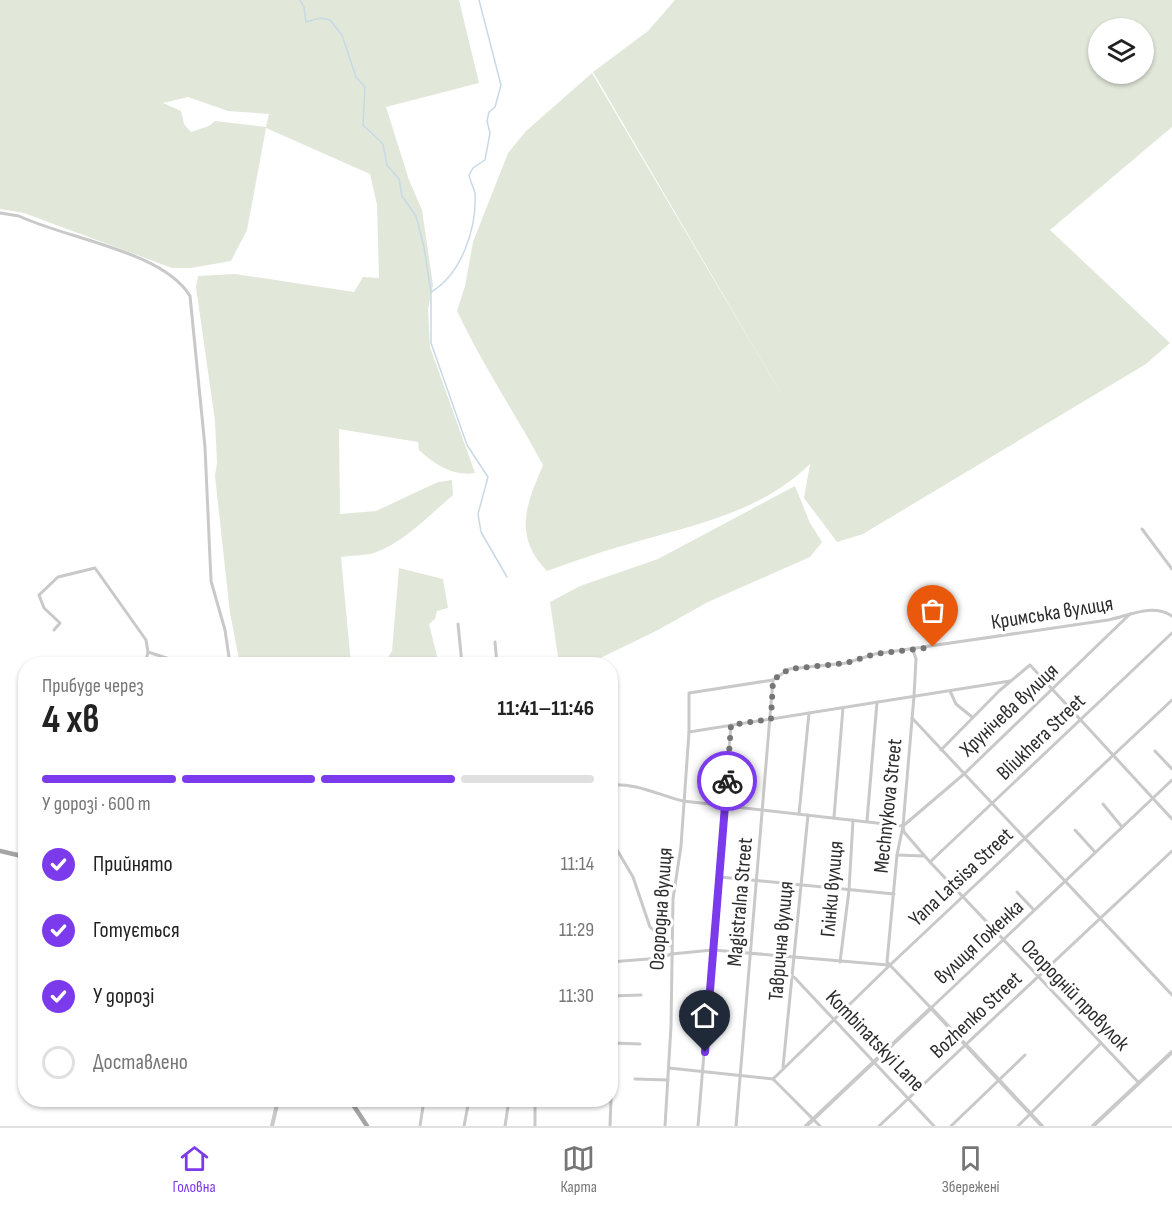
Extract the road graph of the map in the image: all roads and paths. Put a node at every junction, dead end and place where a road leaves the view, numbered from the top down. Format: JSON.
{"nodes":[{"id":1,"x":0,"y":213,"type":"edge"},
{"id":2,"x":1142,"y":529,"type":"dead end"},
{"id":3,"x":1172,"y":569,"type":"edge"},
{"id":4,"x":39,"y":595,"type":"junction"},
{"id":5,"x":33,"y":601,"type":"dead end"},
{"id":6,"x":1132,"y":613,"type":"junction"},
{"id":7,"x":1172,"y":616,"type":"edge"},
{"id":8,"x":458,"y":624,"type":"dead end"},
{"id":9,"x":54,"y":630,"type":"dead end"},
{"id":10,"x":1172,"y":633,"type":"edge"},
{"id":11,"x":495,"y":642,"type":"dead end"},
{"id":12,"x":913,"y":650,"type":"junction"},
{"id":13,"x":147,"y":652,"type":"junction"},
{"id":14,"x":146,"y":657,"type":"edge"},
{"id":15,"x":163,"y":657,"type":"edge"},
{"id":16,"x":229,"y":657,"type":"edge"},
{"id":17,"x":461,"y":657,"type":"edge"},
{"id":18,"x":496,"y":657,"type":"edge"},
{"id":19,"x":773,"y":680,"type":"junction"},
{"id":20,"x":1012,"y":681,"type":"junction"},
{"id":21,"x":950,"y":691,"type":"junction"},
{"id":22,"x":1052,"y":692,"type":"junction"},
{"id":23,"x":689,"y":693,"type":"joint"},
{"id":24,"x":914,"y":696,"type":"junction"},
{"id":25,"x":1172,"y":700,"type":"edge"},
{"id":26,"x":877,"y":702,"type":"junction"},
{"id":27,"x":843,"y":708,"type":"junction"},
{"id":28,"x":809,"y":713,"type":"junction"},
{"id":29,"x":972,"y":717,"type":"junction"},
{"id":30,"x":912,"y":718,"type":"junction"},
{"id":31,"x":771,"y":719,"type":"junction"},
{"id":32,"x":1079,"y":722,"type":"junction"},
{"id":33,"x":731,"y":725,"type":"junction"},
{"id":34,"x":689,"y":732,"type":"junction"},
{"id":35,"x":941,"y":750,"type":"junction"},
{"id":36,"x":1155,"y":751,"type":"dead end"},
{"id":37,"x":1111,"y":756,"type":"junction"},
{"id":38,"x":1172,"y":769,"type":"edge"},
{"id":39,"x":964,"y":774,"type":"junction"},
{"id":40,"x":1172,"y":780,"type":"edge"},
{"id":41,"x":618,"y":784,"type":"edge"},
{"id":42,"x":1153,"y":798,"type":"junction"},
{"id":43,"x":683,"y":801,"type":"junction"},
{"id":44,"x":994,"y":803,"type":"junction"},
{"id":45,"x":1102,"y":804,"type":"dead end"},
{"id":46,"x":724,"y":806,"type":"junction"},
{"id":47,"x":764,"y":811,"type":"junction"},
{"id":48,"x":800,"y":814,"type":"junction"},
{"id":49,"x":808,"y":815,"type":"junction"},
{"id":50,"x":834,"y":817,"type":"junction"},
{"id":51,"x":1172,"y":819,"type":"edge"},
{"id":52,"x":853,"y":820,"type":"junction"},
{"id":53,"x":867,"y":821,"type":"junction"},
{"id":54,"x":903,"y":826,"type":"junction"},
{"id":55,"x":1122,"y":827,"type":"junction"},
{"id":56,"x":1075,"y":830,"type":"dead end"},
{"id":57,"x":1026,"y":837,"type":"junction"},
{"id":58,"x":0,"y":851,"type":"edge"},
{"id":59,"x":1172,"y":851,"type":"edge"},
{"id":60,"x":618,"y":852,"type":"edge"},
{"id":61,"x":1095,"y":852,"type":"junction"},
{"id":62,"x":18,"y":855,"type":"edge"},
{"id":63,"x":897,"y":855,"type":"junction"},
{"id":64,"x":924,"y":856,"type":"junction"},
{"id":65,"x":930,"y":862,"type":"junction"},
{"id":66,"x":720,"y":877,"type":"junction"},
{"id":67,"x":1065,"y":880,"type":"junction"},
{"id":68,"x":757,"y":881,"type":"junction"},
{"id":69,"x":802,"y":886,"type":"junction"},
{"id":70,"x":849,"y":890,"type":"junction"},
{"id":71,"x":1017,"y":892,"type":"dead end"},
{"id":72,"x":894,"y":894,"type":"junction"},
{"id":73,"x":963,"y":897,"type":"junction"},
{"id":74,"x":1034,"y":910,"type":"junction"},
{"id":75,"x":1100,"y":919,"type":"junction"},
{"id":76,"x":1002,"y":940,"type":"junction"},
{"id":77,"x":671,"y":946,"type":"junction"},
{"id":78,"x":713,"y":950,"type":"junction"},
{"id":79,"x":750,"y":952,"type":"junction"},
{"id":80,"x":671,"y":954,"type":"junction"},
{"id":81,"x":794,"y":956,"type":"junction"},
{"id":82,"x":618,"y":961,"type":"edge"},
{"id":83,"x":840,"y":962,"type":"junction"},
{"id":84,"x":890,"y":965,"type":"junction"},
{"id":85,"x":794,"y":977,"type":"junction"},
{"id":86,"x":1038,"y":978,"type":"junction"},
{"id":87,"x":1172,"y":995,"type":"edge"},
{"id":88,"x":618,"y":996,"type":"edge"},
{"id":89,"x":641,"y":996,"type":"dead end"},
{"id":90,"x":931,"y":1008,"type":"junction"},
{"id":91,"x":834,"y":1019,"type":"junction"},
{"id":92,"x":618,"y":1043,"type":"edge"},
{"id":93,"x":1101,"y":1043,"type":"junction"},
{"id":94,"x":640,"y":1044,"type":"dead end"},
{"id":95,"x":966,"y":1045,"type":"junction"},
{"id":96,"x":1172,"y":1052,"type":"edge"},
{"id":97,"x":1025,"y":1055,"type":"dead end"},
{"id":98,"x":874,"y":1062,"type":"junction"},
{"id":99,"x":669,"y":1068,"type":"junction"},
{"id":100,"x":783,"y":1069,"type":"junction"},
{"id":101,"x":703,"y":1072,"type":"junction"},
{"id":102,"x":739,"y":1076,"type":"junction"},
{"id":103,"x":635,"y":1079,"type":"dead end"},
{"id":104,"x":773,"y":1079,"type":"junction"},
{"id":105,"x":668,"y":1080,"type":"junction"},
{"id":106,"x":999,"y":1080,"type":"junction"},
{"id":107,"x":1139,"y":1083,"type":"junction"},
{"id":108,"x":910,"y":1098,"type":"junction"},
{"id":109,"x":276,"y":1107,"type":"edge"},
{"id":110,"x":355,"y":1107,"type":"edge"},
{"id":111,"x":423,"y":1107,"type":"edge"},
{"id":112,"x":468,"y":1107,"type":"edge"},
{"id":113,"x":508,"y":1107,"type":"edge"},
{"id":114,"x":535,"y":1107,"type":"edge"},
{"id":115,"x":611,"y":1107,"type":"edge"},
{"id":116,"x":1031,"y":1114,"type":"junction"},
{"id":117,"x":814,"y":1119,"type":"junction"},
{"id":118,"x":272,"y":1126,"type":"edge"},
{"id":119,"x":368,"y":1126,"type":"edge"},
{"id":120,"x":420,"y":1126,"type":"edge"},
{"id":121,"x":464,"y":1126,"type":"edge"},
{"id":122,"x":505,"y":1126,"type":"edge"},
{"id":123,"x":535,"y":1126,"type":"edge"},
{"id":124,"x":610,"y":1126,"type":"edge"},
{"id":125,"x":665,"y":1126,"type":"edge"},
{"id":126,"x":698,"y":1126,"type":"edge"},
{"id":127,"x":736,"y":1126,"type":"edge"},
{"id":128,"x":806,"y":1126,"type":"edge"},
{"id":129,"x":820,"y":1126,"type":"edge"},
{"id":130,"x":879,"y":1126,"type":"edge"},
{"id":131,"x":934,"y":1126,"type":"edge"},
{"id":132,"x":951,"y":1126,"type":"edge"},
{"id":133,"x":1018,"y":1126,"type":"edge"},
{"id":134,"x":1042,"y":1126,"type":"edge"},
{"id":135,"x":1093,"y":1126,"type":"edge"}],
"edges":[{"from":1,"to":16,"type":"street"},
{"from":2,"to":3,"type":"street"},
{"from":4,"to":5,"type":"street"},
{"from":4,"to":9,"type":"street"},
{"from":4,"to":13,"type":"street"},
{"from":6,"to":7,"type":"street","name":"Кримська вулиця"},
{"from":6,"to":12,"type":"street","name":"Кримська вулиця"},
{"from":6,"to":22,"type":"street","name":"Хрунічева вулиця"},
{"from":8,"to":17,"type":"street"},
{"from":10,"to":32,"type":"street","name":"Bliukhera Street"},
{"from":11,"to":18,"type":"street"},
{"from":12,"to":19,"type":"street","name":"Кримська вулиця"},
{"from":12,"to":24,"type":"street","name":"Mechnykova Street"},
{"from":13,"to":14,"type":"street"},
{"from":13,"to":15,"type":"street"},
{"from":19,"to":23,"type":"street","name":"Кримська вулиця"},
{"from":19,"to":31,"type":"street","name":"Magistralna Street"},
{"from":20,"to":21,"type":"street"},
{"from":20,"to":22,"type":"street"},
{"from":20,"to":29,"type":"street"},
{"from":21,"to":24,"type":"street"},
{"from":21,"to":29,"type":"street"},
{"from":22,"to":32,"type":"street"},
{"from":22,"to":39,"type":"street","name":"Хрунічева вулиця"},
{"from":23,"to":34,"type":"street","name":"Огородна вулиця"},
{"from":24,"to":26,"type":"street"},
{"from":24,"to":30,"type":"street","name":"Mechnykova Street"},
{"from":25,"to":37,"type":"street","name":"Yana Latsisa Street"},
{"from":26,"to":27,"type":"street"},
{"from":26,"to":53,"type":"street"},
{"from":27,"to":28,"type":"street"},
{"from":27,"to":50,"type":"street"},
{"from":28,"to":31,"type":"street"},
{"from":28,"to":48,"type":"street"},
{"from":29,"to":35,"type":"street"},
{"from":30,"to":35,"type":"street"},
{"from":30,"to":54,"type":"street","name":"Mechnykova Street"},
{"from":31,"to":33,"type":"street"},
{"from":31,"to":47,"type":"street","name":"Magistralna Street"},
{"from":32,"to":37,"type":"street"},
{"from":32,"to":44,"type":"street","name":"Bliukhera Street"},
{"from":33,"to":34,"type":"street"},
{"from":33,"to":46,"type":"street"},
{"from":34,"to":43,"type":"street","name":"Огородна вулиця"},
{"from":35,"to":39,"type":"street"},
{"from":36,"to":38,"type":"street"},
{"from":37,"to":42,"type":"street"},
{"from":37,"to":57,"type":"street","name":"Yana Latsisa Street"},
{"from":39,"to":44,"type":"street"},
{"from":39,"to":54,"type":"street","name":"Хрунічева вулиця"},
{"from":40,"to":42,"type":"street","name":"вулиця Гоженка"},
{"from":41,"to":43,"type":"street"},
{"from":42,"to":51,"type":"street"},
{"from":42,"to":55,"type":"street","name":"вулиця Гоженка"},
{"from":43,"to":46,"type":"street"},
{"from":43,"to":77,"type":"street","name":"Огородна вулиця"},
{"from":44,"to":57,"type":"street"},
{"from":44,"to":65,"type":"street","name":"Bliukhera Street"},
{"from":45,"to":55,"type":"street"},
{"from":46,"to":47,"type":"street"},
{"from":46,"to":66,"type":"street"},
{"from":47,"to":48,"type":"street"},
{"from":47,"to":68,"type":"street","name":"Magistralna Street"},
{"from":48,"to":49,"type":"street"},
{"from":49,"to":50,"type":"street"},
{"from":49,"to":69,"type":"street","name":"Таврична вулиця"},
{"from":50,"to":52,"type":"street"},
{"from":52,"to":53,"type":"street"},
{"from":52,"to":70,"type":"street","name":"Глінки вулиця"},
{"from":53,"to":54,"type":"street"},
{"from":54,"to":63,"type":"street","name":"Mechnykova Street"},
{"from":54,"to":64,"type":"street","name":"Огородній провулок"},
{"from":55,"to":61,"type":"street","name":"вулиця Гоженка"},
{"from":56,"to":61,"type":"street"},
{"from":57,"to":67,"type":"street"},
{"from":57,"to":73,"type":"street","name":"Yana Latsisa Street"},
{"from":58,"to":62,"type":"main road"},
{"from":59,"to":75,"type":"street","name":"Bozhenko Street"},
{"from":60,"to":77,"type":"street"},
{"from":61,"to":67,"type":"street","name":"вулиця Гоженка"},
{"from":63,"to":64,"type":"street"},
{"from":63,"to":72,"type":"street","name":"Mechnykova Street"},
{"from":64,"to":65,"type":"street","name":"Огородній провулок"},
{"from":65,"to":73,"type":"street","name":"Огородній провулок"},
{"from":66,"to":68,"type":"street"},
{"from":66,"to":78,"type":"street"},
{"from":67,"to":74,"type":"street","name":"вулиця Гоженка"},
{"from":67,"to":75,"type":"street"},
{"from":68,"to":69,"type":"street"},
{"from":68,"to":79,"type":"street","name":"Magistralna Street"},
{"from":69,"to":70,"type":"street"},
{"from":69,"to":81,"type":"street","name":"Таврична вулиця"},
{"from":70,"to":72,"type":"street"},
{"from":70,"to":83,"type":"street","name":"Глінки вулиця"},
{"from":71,"to":74,"type":"street"},
{"from":72,"to":84,"type":"street","name":"Mechnykova Street"},
{"from":73,"to":76,"type":"street","name":"Огородній провулок"},
{"from":73,"to":84,"type":"street","name":"Yana Latsisa Street"},
{"from":74,"to":76,"type":"street","name":"вулиця Гоженка"},
{"from":75,"to":86,"type":"street","name":"Bozhenko Street"},
{"from":75,"to":87,"type":"street"},
{"from":76,"to":86,"type":"street","name":"Огородній провулок"},
{"from":76,"to":90,"type":"street","name":"вулиця Гоженка"},
{"from":77,"to":80,"type":"street","name":"Огородна вулиця"},
{"from":78,"to":79,"type":"street"},
{"from":78,"to":80,"type":"street"},
{"from":78,"to":101,"type":"street"},
{"from":79,"to":81,"type":"street"},
{"from":79,"to":102,"type":"street","name":"Magistralna Street"},
{"from":80,"to":82,"type":"street"},
{"from":80,"to":99,"type":"street","name":"Огородна вулиця"},
{"from":81,"to":83,"type":"street"},
{"from":81,"to":85,"type":"street","name":"Таврична вулиця"},
{"from":83,"to":84,"type":"street"},
{"from":84,"to":90,"type":"street"},
{"from":84,"to":91,"type":"street","name":"Yana Latsisa Street"},
{"from":85,"to":91,"type":"street","name":"Kombinatskyi Lane"},
{"from":85,"to":100,"type":"street","name":"Таврична вулиця"},
{"from":86,"to":93,"type":"street","name":"Огородній провулок"},
{"from":86,"to":95,"type":"street","name":"Bozhenko Street"},
{"from":88,"to":89,"type":"street"},
{"from":90,"to":95,"type":"street"},
{"from":90,"to":98,"type":"street","name":"вулиця Гоженка"},
{"from":91,"to":98,"type":"street","name":"Kombinatskyi Lane"},
{"from":91,"to":100,"type":"street","name":"Yana Latsisa Street"},
{"from":92,"to":94,"type":"street"},
{"from":93,"to":107,"type":"street","name":"Огородній провулок"},
{"from":93,"to":116,"type":"street"},
{"from":95,"to":106,"type":"street"},
{"from":95,"to":108,"type":"street","name":"Bozhenko Street"},
{"from":96,"to":107,"type":"street"},
{"from":97,"to":106,"type":"street"},
{"from":98,"to":108,"type":"street","name":"Kombinatskyi Lane"},
{"from":98,"to":117,"type":"street","name":"вулиця Гоженка"},
{"from":99,"to":101,"type":"street"},
{"from":99,"to":105,"type":"street","name":"Огородна вулиця"},
{"from":100,"to":104,"type":"street","name":"Yana Latsisa Street"},
{"from":101,"to":102,"type":"street"},
{"from":101,"to":126,"type":"street"},
{"from":102,"to":104,"type":"street"},
{"from":102,"to":127,"type":"street","name":"Magistralna Street"},
{"from":103,"to":105,"type":"street"},
{"from":104,"to":117,"type":"street"},
{"from":105,"to":125,"type":"street","name":"Огородна вулиця"},
{"from":106,"to":116,"type":"street"},
{"from":106,"to":132,"type":"street"},
{"from":107,"to":135,"type":"street"},
{"from":108,"to":130,"type":"street","name":"Bozhenko Street"},
{"from":108,"to":131,"type":"street","name":"Kombinatskyi Lane"},
{"from":109,"to":118,"type":"street"},
{"from":110,"to":119,"type":"main road"},
{"from":111,"to":120,"type":"street"},
{"from":112,"to":121,"type":"street"},
{"from":113,"to":122,"type":"street"},
{"from":114,"to":123,"type":"street"},
{"from":115,"to":124,"type":"street"},
{"from":116,"to":133,"type":"street"},
{"from":116,"to":134,"type":"street"},
{"from":117,"to":128,"type":"street","name":"вулиця Гоженка"},
{"from":117,"to":129,"type":"street"}]}
